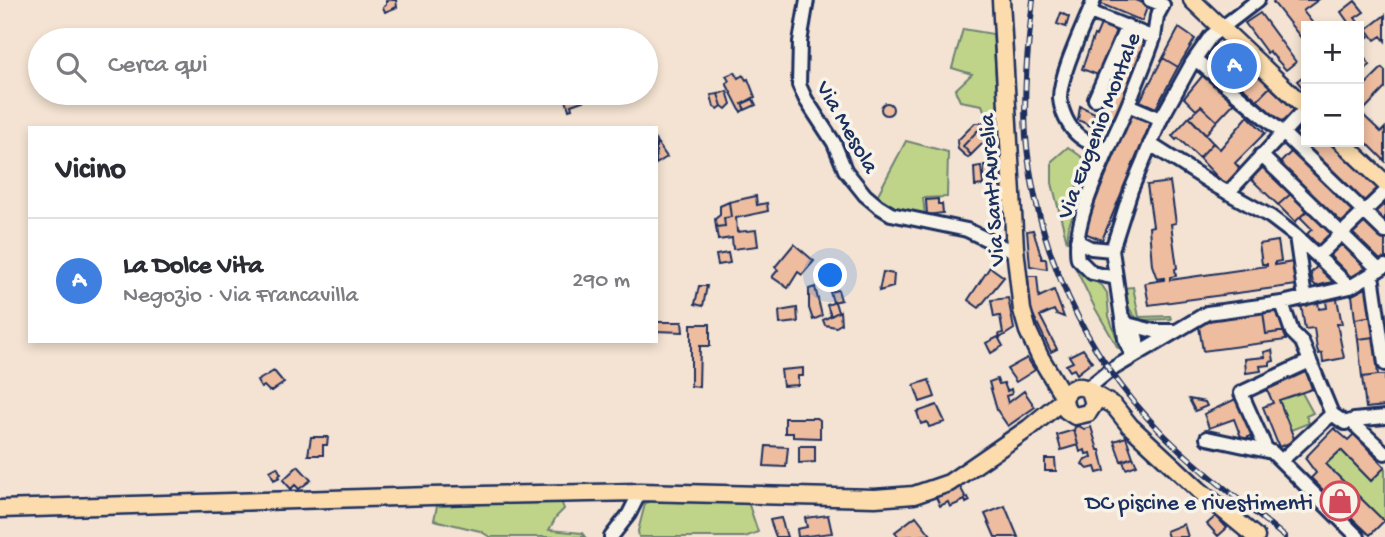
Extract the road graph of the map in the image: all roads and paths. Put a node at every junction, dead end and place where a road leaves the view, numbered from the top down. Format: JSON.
{"nodes":[{"id":1,"x":807,"y":0,"type":"edge"},
{"id":2,"x":1001,"y":0,"type":"edge"},
{"id":3,"x":1150,"y":0,"type":"edge"},
{"id":4,"x":1192,"y":0,"type":"edge"},
{"id":5,"x":1258,"y":0,"type":"edge"},
{"id":6,"x":1092,"y":6,"type":"edge"},
{"id":7,"x":1127,"y":26,"type":"junction"},
{"id":8,"x":1221,"y":28,"type":"junction"},
{"id":9,"x":1154,"y":38,"type":"junction"},
{"id":10,"x":1195,"y":59,"type":"junction"},
{"id":11,"x":1095,"y":99,"type":"dead end"},
{"id":12,"x":1301,"y":103,"type":"edge"},
{"id":13,"x":1128,"y":105,"type":"junction"},
{"id":14,"x":1301,"y":113,"type":"edge"},
{"id":15,"x":1161,"y":120,"type":"junction"},
{"id":16,"x":1283,"y":132,"type":"junction"},
{"id":17,"x":1150,"y":144,"type":"junction"},
{"id":18,"x":1347,"y":147,"type":"edge"},
{"id":19,"x":1108,"y":149,"type":"junction"},
{"id":20,"x":1261,"y":155,"type":"junction"},
{"id":21,"x":1385,"y":183,"type":"edge"},
{"id":22,"x":1228,"y":192,"type":"junction"},
{"id":23,"x":1385,"y":192,"type":"edge"},
{"id":24,"x":1365,"y":212,"type":"junction"},
{"id":25,"x":1385,"y":232,"type":"edge"},
{"id":26,"x":1342,"y":233,"type":"junction"},
{"id":27,"x":1296,"y":236,"type":"junction"},
{"id":28,"x":1077,"y":241,"type":"junction"},
{"id":29,"x":1015,"y":248,"type":"junction"},
{"id":30,"x":1112,"y":250,"type":"junction"},
{"id":31,"x":1318,"y":256,"type":"junction"},
{"id":32,"x":1379,"y":270,"type":"edge"},
{"id":33,"x":1116,"y":278,"type":"junction"},
{"id":34,"x":1350,"y":287,"type":"junction"},
{"id":35,"x":1380,"y":296,"type":"edge"},
{"id":36,"x":1305,"y":298,"type":"junction"},
{"id":37,"x":1282,"y":303,"type":"junction"},
{"id":38,"x":1125,"y":320,"type":"junction"},
{"id":39,"x":1175,"y":331,"type":"junction"},
{"id":40,"x":1133,"y":357,"type":"junction"},
{"id":41,"x":1310,"y":361,"type":"junction"},
{"id":42,"x":1385,"y":364,"type":"edge"},
{"id":43,"x":1078,"y":394,"type":"junction"},
{"id":44,"x":1332,"y":414,"type":"junction"},
{"id":45,"x":1385,"y":417,"type":"edge"},
{"id":46,"x":1354,"y":420,"type":"junction"},
{"id":47,"x":1130,"y":426,"type":"junction"},
{"id":48,"x":1207,"y":438,"type":"dead end"},
{"id":49,"x":1267,"y":451,"type":"junction"},
{"id":50,"x":1385,"y":453,"type":"edge"},
{"id":51,"x":1281,"y":461,"type":"junction"},
{"id":52,"x":640,"y":492,"type":"junction"},
{"id":53,"x":0,"y":509,"type":"edge"},
{"id":54,"x":611,"y":537,"type":"edge"},
{"id":55,"x":1255,"y":537,"type":"edge"},
{"id":56,"x":1358,"y":537,"type":"edge"}],
"edges":[{"from":1,"to":29,"type":"street","name":"Via Mesola"},
{"from":2,"to":29,"type":"main road","name":"Via Sant'Aurelia"},
{"from":3,"to":9,"type":"street","name":"Via Eugenio Montale"},
{"from":4,"to":8,"type":"main road"},
{"from":5,"to":8,"type":"street"},
{"from":6,"to":7,"type":"street"},
{"from":6,"to":19,"type":"street"},
{"from":7,"to":9,"type":"street"},
{"from":7,"to":11,"type":"street"},
{"from":8,"to":10,"type":"street"},
{"from":8,"to":12,"type":"main road"},
{"from":9,"to":13,"type":"street","name":"Via Eugenio Montale"},
{"from":10,"to":15,"type":"street"},
{"from":10,"to":16,"type":"street"},
{"from":13,"to":15,"type":"street"},
{"from":13,"to":19,"type":"street","name":"Via Eugenio Montale"},
{"from":14,"to":16,"type":"street"},
{"from":15,"to":17,"type":"street"},
{"from":16,"to":20,"type":"street"},
{"from":16,"to":24,"type":"street"},
{"from":17,"to":22,"type":"street"},
{"from":17,"to":30,"type":"street"},
{"from":18,"to":21,"type":"main road"},
{"from":19,"to":28,"type":"street","name":"Via Eugenio Montale"},
{"from":20,"to":22,"type":"street"},
{"from":20,"to":26,"type":"street"},
{"from":22,"to":27,"type":"street"},
{"from":23,"to":24,"type":"street"},
{"from":24,"to":25,"type":"street"},
{"from":24,"to":26,"type":"street"},
{"from":26,"to":31,"type":"street"},
{"from":26,"to":32,"type":"street"},
{"from":27,"to":31,"type":"street"},
{"from":27,"to":36,"type":"street"},
{"from":28,"to":30,"type":"street"},
{"from":28,"to":33,"type":"street","name":"Via Eugenio Montale"},
{"from":29,"to":43,"type":"main road","name":"Via Sant'Aurelia"},
{"from":30,"to":33,"type":"street"},
{"from":31,"to":34,"type":"street"},
{"from":32,"to":34,"type":"street"},
{"from":32,"to":35,"type":"street"},
{"from":33,"to":38,"type":"street"},
{"from":34,"to":36,"type":"street"},
{"from":35,"to":42,"type":"street"},
{"from":36,"to":37,"type":"street"},
{"from":37,"to":39,"type":"street"},
{"from":37,"to":41,"type":"street"},
{"from":38,"to":39,"type":"street"},
{"from":38,"to":40,"type":"street"},
{"from":39,"to":40,"type":"street"},
{"from":40,"to":43,"type":"street"},
{"from":41,"to":44,"type":"street"},
{"from":41,"to":49,"type":"street"},
{"from":43,"to":47,"type":"main road"},
{"from":43,"to":47,"type":"main road"},
{"from":43,"to":52,"type":"main road"},
{"from":44,"to":46,"type":"street"},
{"from":44,"to":51,"type":"street"},
{"from":45,"to":46,"type":"street"},
{"from":46,"to":50,"type":"street"},
{"from":47,"to":55,"type":"main road"},
{"from":48,"to":49,"type":"street"},
{"from":49,"to":51,"type":"street"},
{"from":51,"to":56,"type":"street"},
{"from":52,"to":53,"type":"main road"},
{"from":52,"to":54,"type":"street"}]}
